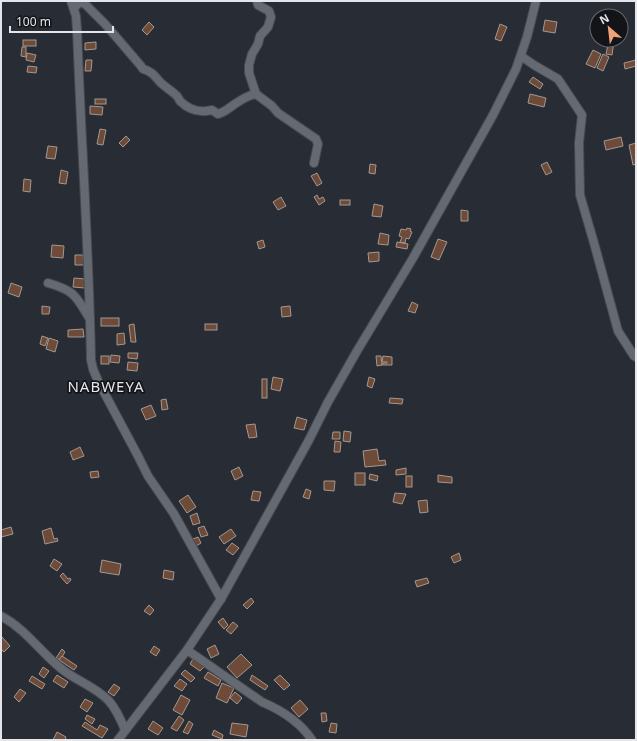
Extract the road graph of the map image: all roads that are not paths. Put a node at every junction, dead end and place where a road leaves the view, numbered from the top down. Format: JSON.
{"nodes":[{"id":1,"x":257,"y":1,"type":"edge"},
{"id":2,"x":536,"y":1,"type":"edge"},
{"id":3,"x":72,"y":4,"type":"edge"},
{"id":4,"x":521,"y":56,"type":"junction"},
{"id":5,"x":256,"y":94,"type":"junction"},
{"id":6,"x":314,"y":163,"type":"dead end"},
{"id":7,"x":48,"y":283,"type":"dead end"},
{"id":8,"x":90,"y":320,"type":"junction"},
{"id":9,"x":636,"y":357,"type":"edge"},
{"id":10,"x":221,"y":599,"type":"junction"},
{"id":11,"x":1,"y":616,"type":"edge"},
{"id":12,"x":187,"y":650,"type":"junction"},
{"id":13,"x":125,"y":730,"type":"junction"},
{"id":14,"x":118,"y":740,"type":"edge"},
{"id":15,"x":312,"y":740,"type":"edge"}],
"edges":[{"from":1,"to":5,"type":"street"},
{"from":2,"to":4,"type":"street"},
{"from":3,"to":5,"type":"street"},
{"from":3,"to":8,"type":"street"},
{"from":4,"to":9,"type":"street"},
{"from":4,"to":10,"type":"street"},
{"from":5,"to":6,"type":"street"},
{"from":7,"to":8,"type":"street"},
{"from":8,"to":10,"type":"street"},
{"from":10,"to":12,"type":"street"},
{"from":11,"to":13,"type":"street"},
{"from":12,"to":13,"type":"street"},
{"from":12,"to":15,"type":"street"},
{"from":13,"to":14,"type":"street"}]}
